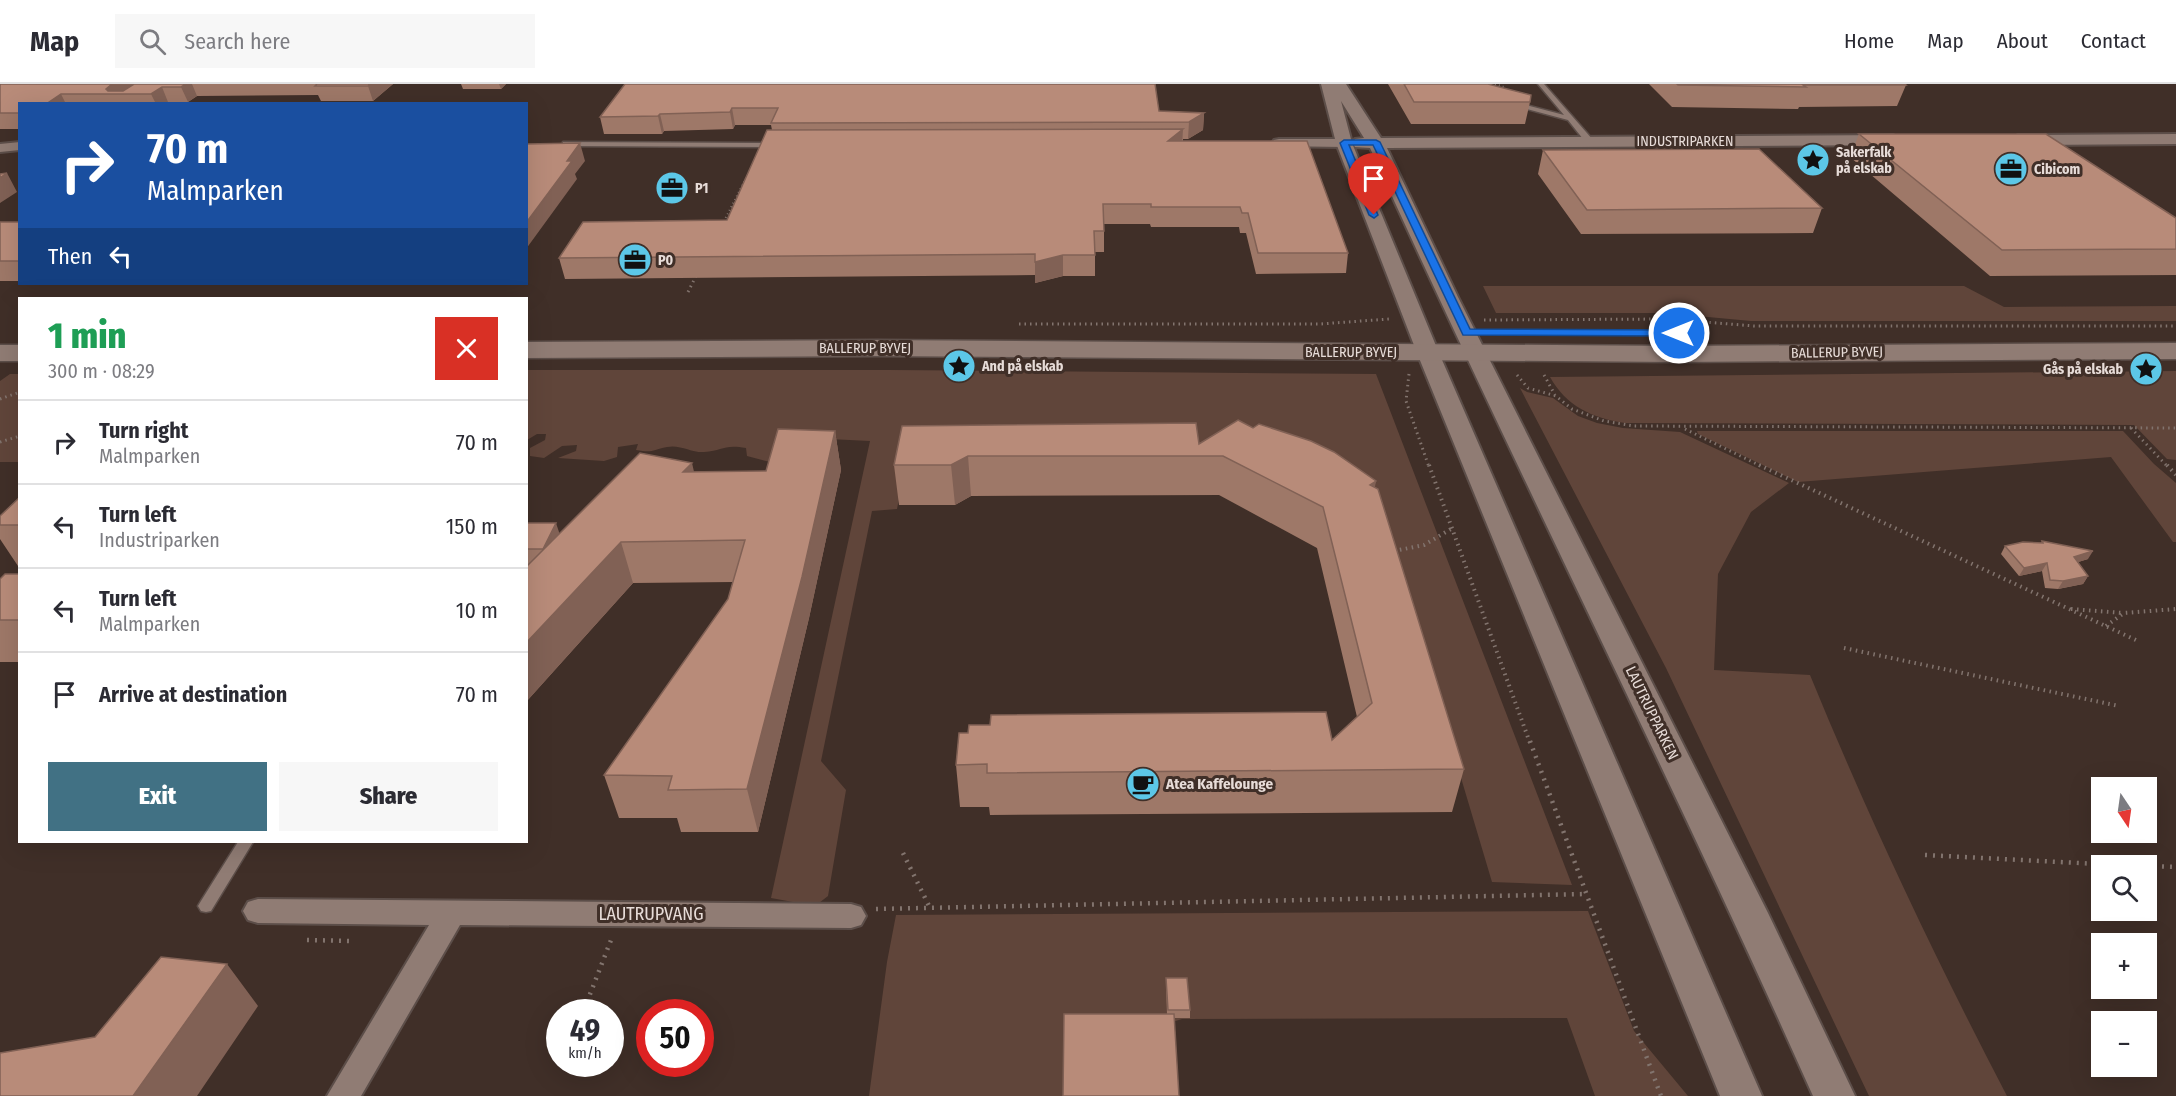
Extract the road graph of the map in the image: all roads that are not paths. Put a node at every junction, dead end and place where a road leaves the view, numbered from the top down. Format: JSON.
{"nodes":[{"id":1,"x":1329,"y":84,"type":"edge"},
{"id":2,"x":1338,"y":84,"type":"edge"},
{"id":3,"x":1541,"y":84,"type":"edge"},
{"id":4,"x":1504,"y":101,"type":"edge"},
{"id":5,"x":1571,"y":119,"type":"junction"},
{"id":6,"x":2176,"y":139,"type":"edge"},
{"id":7,"x":1912,"y":140,"type":"edge"},
{"id":8,"x":2000,"y":140,"type":"edge"},
{"id":9,"x":1376,"y":142,"type":"junction"},
{"id":10,"x":1590,"y":142,"type":"junction"},
{"id":11,"x":1263,"y":143,"type":"edge"},
{"id":12,"x":1344,"y":143,"type":"junction"},
{"id":13,"x":555,"y":144,"type":"edge"},
{"id":14,"x":784,"y":145,"type":"edge"},
{"id":15,"x":18,"y":146,"type":"edge"},
{"id":16,"x":0,"y":148,"type":"edge"},
{"id":17,"x":1474,"y":335,"type":"junction"},
{"id":18,"x":2176,"y":335,"type":"edge"},
{"id":19,"x":528,"y":336,"type":"edge"},
{"id":20,"x":0,"y":338,"type":"edge"},
{"id":21,"x":18,"y":338,"type":"edge"},
{"id":22,"x":528,"y":350,"type":"edge"},
{"id":23,"x":2176,"y":351,"type":"edge"},
{"id":24,"x":0,"y":353,"type":"edge"},
{"id":25,"x":18,"y":353,"type":"edge"},
{"id":26,"x":1419,"y":353,"type":"junction"},
{"id":27,"x":245,"y":843,"type":"edge"},
{"id":28,"x":207,"y":906,"type":"dead end"},
{"id":29,"x":258,"y":911,"type":"dead end"},
{"id":30,"x":452,"y":913,"type":"junction"},
{"id":31,"x":857,"y":913,"type":"road end"},
{"id":32,"x":343,"y":1096,"type":"edge"},
{"id":33,"x":1741,"y":1096,"type":"edge"},
{"id":34,"x":1834,"y":1096,"type":"edge"}],
"edges":[{"from":1,"to":12,"type":"street"},
{"from":2,"to":9,"type":"street","name":"LAUTRUPPARKEN"},
{"from":3,"to":5,"type":"lane"},
{"from":4,"to":5,"type":"lane"},
{"from":5,"to":10,"type":"lane"},
{"from":6,"to":8,"type":"street"},
{"from":7,"to":10,"type":"street","name":"INDUSTRIPARKEN"},
{"from":9,"to":10,"type":"street","name":"INDUSTRIPARKEN"},
{"from":9,"to":12,"type":"street","name":"INDUSTRIPARKEN"},
{"from":9,"to":17,"type":"street","name":"LAUTRUPPARKEN"},
{"from":11,"to":12,"type":"street","name":"INDUSTRIPARKEN"},
{"from":12,"to":26,"type":"street"},
{"from":13,"to":14,"type":"lane"},
{"from":15,"to":16,"type":"street"},
{"from":17,"to":18,"type":"main road","name":"BALLERUP BYVEJ"},
{"from":17,"to":23,"type":"main road","name":"BALLERUP BYVEJ"},
{"from":17,"to":26,"type":"main road","name":"BALLERUP BYVEJ"},
{"from":17,"to":34,"type":"street","name":"LAUTRUPPARKEN"},
{"from":19,"to":26,"type":"main road","name":"BALLERUP BYVEJ"},
{"from":20,"to":21,"type":"main road"},
{"from":22,"to":26,"type":"main road","name":"BALLERUP BYVEJ"},
{"from":24,"to":25,"type":"main road"},
{"from":26,"to":33,"type":"street"},
{"from":27,"to":28,"type":"lane"},
{"from":29,"to":30,"type":"street","name":"LAUTRUPVANG"},
{"from":30,"to":31,"type":"street","name":"LAUTRUPVANG"},
{"from":30,"to":32,"type":"street"}]}
